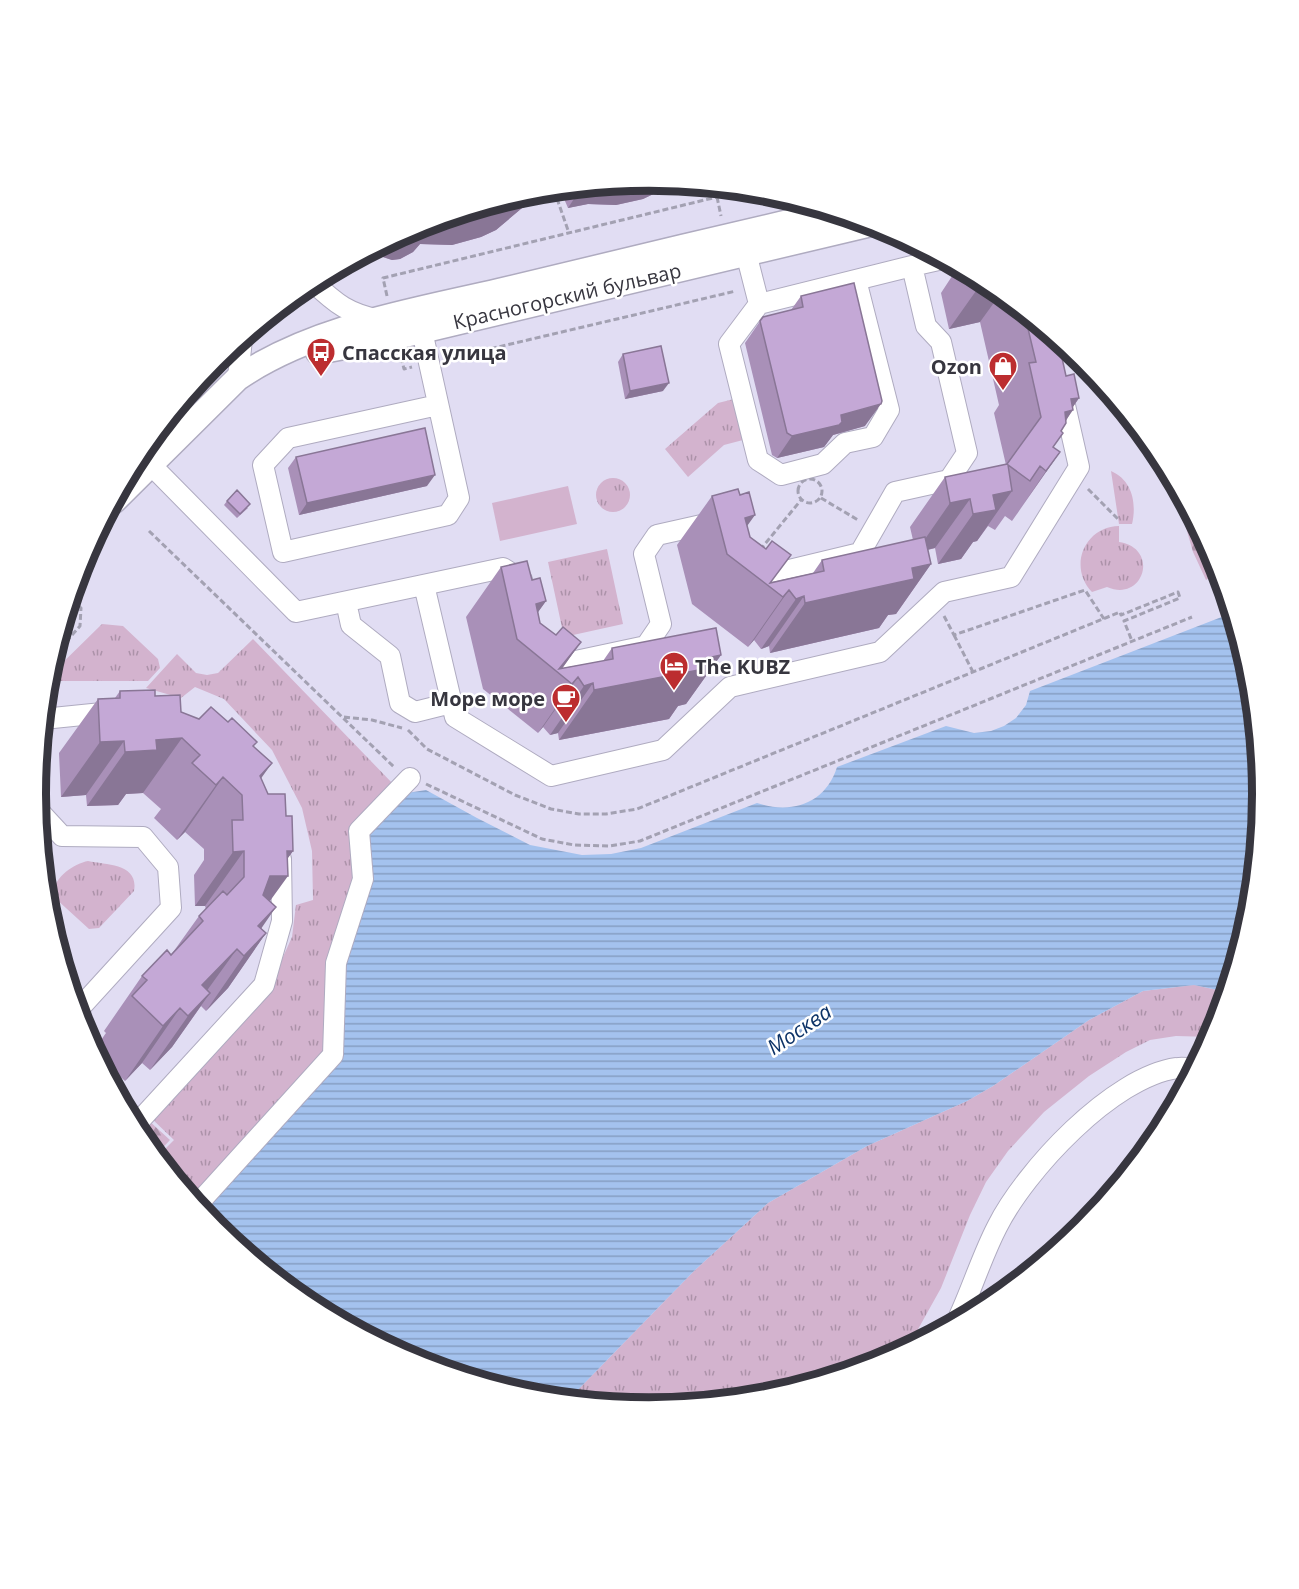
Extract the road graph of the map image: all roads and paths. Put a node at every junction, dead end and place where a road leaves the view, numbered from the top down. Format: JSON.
{"nodes":[{"id":1,"x":717,"y":197,"type":"joint"},
{"id":2,"x":557,"y":199,"type":"edge"},
{"id":3,"x":817,"y":215,"type":"edge"},
{"id":4,"x":721,"y":218,"type":"dead end"},
{"id":5,"x":854,"y":228,"type":"edge"},
{"id":6,"x":570,"y":233,"type":"junction"},
{"id":7,"x":746,"y":253,"type":"junction"},
{"id":8,"x":931,"y":262,"type":"edge"},
{"id":9,"x":912,"y":266,"type":"junction"},
{"id":10,"x":856,"y":280,"type":"junction"},
{"id":11,"x":320,"y":289,"type":"edge"},
{"id":12,"x":387,"y":295,"type":"dead end"},
{"id":13,"x":756,"y":295,"type":"junction"},
{"id":14,"x":380,"y":320,"type":"junction"},
{"id":15,"x":422,"y":331,"type":"junction"},
{"id":16,"x":400,"y":349,"type":"dead end"},
{"id":17,"x":241,"y":352,"type":"edge"},
{"id":18,"x":262,"y":363,"type":"junction"},
{"id":19,"x":429,"y":363,"type":"junction"},
{"id":20,"x":1058,"y":377,"type":"edge"},
{"id":21,"x":238,"y":378,"type":"junction"},
{"id":22,"x":438,"y":405,"type":"junction"},
{"id":23,"x":151,"y":465,"type":"junction"},
{"id":24,"x":1074,"y":475,"type":"junction"},
{"id":25,"x":135,"y":480,"type":"edge"},
{"id":26,"x":820,"y":498,"type":"junction"},
{"id":27,"x":801,"y":500,"type":"junction"},
{"id":28,"x":1118,"y":519,"type":"dead end"},
{"id":29,"x":730,"y":527,"type":"edge"},
{"id":30,"x":874,"y":530,"type":"junction"},
{"id":31,"x":148,"y":531,"type":"dead end"},
{"id":32,"x":745,"y":560,"type":"joint"},
{"id":33,"x":424,"y":585,"type":"junction"},
{"id":34,"x":531,"y":595,"type":"edge"},
{"id":35,"x":346,"y":602,"type":"junction"},
{"id":36,"x":78,"y":605,"type":"edge"},
{"id":37,"x":1192,"y":617,"type":"dead end"},
{"id":38,"x":538,"y":628,"type":"edge"},
{"id":39,"x":954,"y":635,"type":"dead end"},
{"id":40,"x":66,"y":641,"type":"edge"},
{"id":41,"x":1132,"y":641,"type":"junction"},
{"id":42,"x":973,"y":672,"type":"junction"},
{"id":43,"x":451,"y":703,"type":"junction"},
{"id":44,"x":135,"y":710,"type":"edge"},
{"id":45,"x":342,"y":717,"type":"junction"},
{"id":46,"x":52,"y":718,"type":"edge"},
{"id":47,"x":410,"y":778,"type":"junction"},
{"id":48,"x":47,"y":819,"type":"edge"},
{"id":49,"x":278,"y":843,"type":"edge"},
{"id":50,"x":84,"y":1003,"type":"edge"},
{"id":51,"x":1186,"y":1068,"type":"edge"},
{"id":52,"x":141,"y":1119,"type":"edge"},
{"id":53,"x":202,"y":1199,"type":"edge"},
{"id":54,"x":961,"y":1311,"type":"edge"}],
"edges":[{"from":1,"to":4,"type":"path"},
{"from":1,"to":6,"type":"path"},
{"from":2,"to":6,"type":"path"},
{"from":3,"to":14,"type":"main road","name":"Красногорский бульвар"},
{"from":5,"to":7,"type":"main road","name":"Красногорский бульвар"},
{"from":6,"to":12,"type":"path"},
{"from":7,"to":13,"type":"street"},
{"from":7,"to":15,"type":"main road","name":"Красногорский бульвар"},
{"from":8,"to":9,"type":"street"},
{"from":9,"to":10,"type":"street"},
{"from":9,"to":30,"type":"street"},
{"from":10,"to":13,"type":"street"},
{"from":10,"to":13,"type":"street"},
{"from":11,"to":14,"type":"street"},
{"from":13,"to":19,"type":"path"},
{"from":14,"to":18,"type":"main road","name":"Красногорский бульвар"},
{"from":15,"to":18,"type":"main road","name":"Красногорский бульвар"},
{"from":15,"to":19,"type":"street"},
{"from":16,"to":19,"type":"path"},
{"from":17,"to":21,"type":"street"},
{"from":18,"to":21,"type":"main road","name":"Красногорский бульвар"},
{"from":19,"to":22,"type":"street"},
{"from":20,"to":24,"type":"street"},
{"from":21,"to":23,"type":"main road","name":"Красногорский бульвар"},
{"from":22,"to":22,"type":"street"},
{"from":23,"to":25,"type":"main road","name":"Красногорский бульвар"},
{"from":23,"to":35,"type":"street"},
{"from":24,"to":28,"type":"path"},
{"from":24,"to":43,"type":"street"},
{"from":26,"to":27,"type":"path"},
{"from":26,"to":27,"type":"path"},
{"from":26,"to":30,"type":"path"},
{"from":27,"to":32,"type":"path"},
{"from":29,"to":38,"type":"street"},
{"from":30,"to":32,"type":"street"},
{"from":31,"to":45,"type":"path"},
{"from":33,"to":34,"type":"street"},
{"from":33,"to":35,"type":"street"},
{"from":33,"to":43,"type":"street"},
{"from":35,"to":43,"type":"street"},
{"from":36,"to":40,"type":"path"},
{"from":37,"to":41,"type":"path"},
{"from":39,"to":42,"type":"path"},
{"from":41,"to":42,"type":"path"},
{"from":41,"to":47,"type":"path"},
{"from":42,"to":45,"type":"path"},
{"from":44,"to":46,"type":"street"},
{"from":45,"to":47,"type":"path"},
{"from":47,"to":53,"type":"street"},
{"from":48,"to":50,"type":"street"},
{"from":49,"to":52,"type":"street"},
{"from":51,"to":54,"type":"street"}]}
